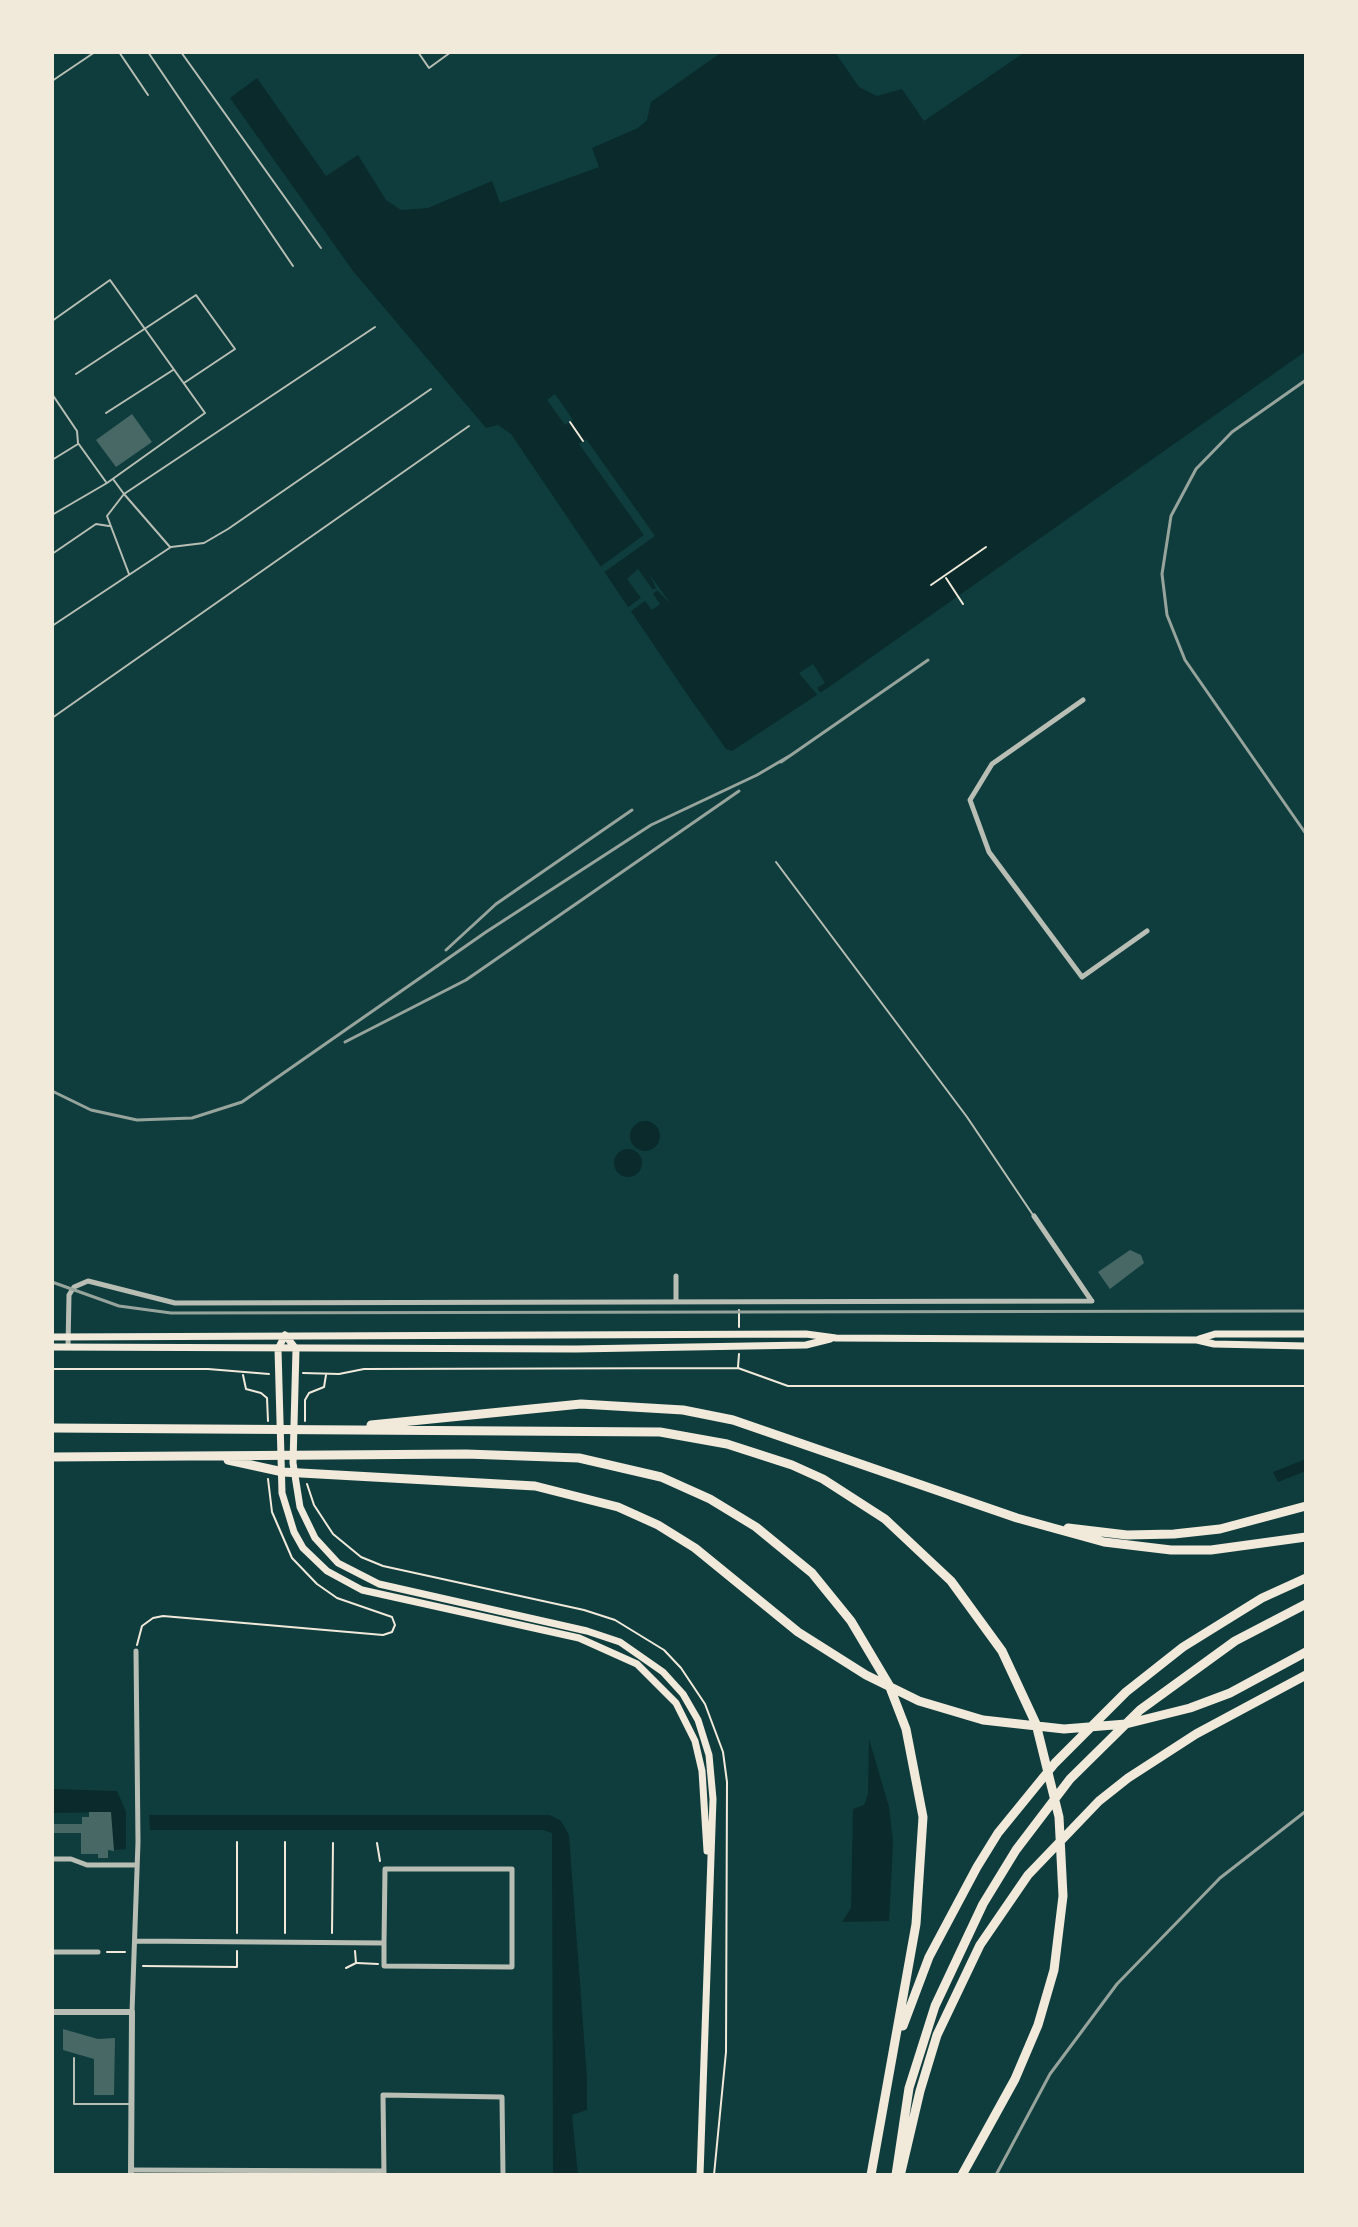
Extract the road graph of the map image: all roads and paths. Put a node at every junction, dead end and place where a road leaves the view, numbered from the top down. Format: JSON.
{"nodes":[{"id":1,"x":95,"y":52,"type":"edge"},
{"id":2,"x":119,"y":52,"type":"edge"},
{"id":3,"x":148,"y":52,"type":"edge"},
{"id":4,"x":181,"y":52,"type":"edge"},
{"id":5,"x":418,"y":52,"type":"edge"},
{"id":6,"x":451,"y":52,"type":"edge"},
{"id":7,"x":52,"y":81,"type":"edge"},
{"id":8,"x":148,"y":95,"type":"dead end"},
{"id":9,"x":321,"y":248,"type":"dead end"},
{"id":10,"x":293,"y":266,"type":"dead end"},
{"id":11,"x":52,"y":321,"type":"edge"},
{"id":12,"x":375,"y":327,"type":"dead end"},
{"id":13,"x":144,"y":330,"type":"junction"},
{"id":14,"x":173,"y":370,"type":"junction"},
{"id":15,"x":76,"y":374,"type":"dead end"},
{"id":16,"x":183,"y":383,"type":"junction"},
{"id":17,"x":431,"y":389,"type":"dead end"},
{"id":18,"x":52,"y":394,"type":"edge"},
{"id":19,"x":106,"y":413,"type":"dead end"},
{"id":20,"x":570,"y":422,"type":"dead end"},
{"id":21,"x":469,"y":426,"type":"dead end"},
{"id":22,"x":583,"y":441,"type":"dead end"},
{"id":23,"x":78,"y":443,"type":"junction"},
{"id":24,"x":52,"y":460,"type":"edge"},
{"id":25,"x":113,"y":479,"type":"junction"},
{"id":26,"x":107,"y":483,"type":"junction"},
{"id":27,"x":124,"y":494,"type":"junction"},
{"id":28,"x":52,"y":515,"type":"edge"},
{"id":29,"x":111,"y":526,"type":"junction"},
{"id":30,"x":171,"y":547,"type":"junction"},
{"id":31,"x":986,"y":547,"type":"dead end"},
{"id":32,"x":52,"y":554,"type":"edge"},
{"id":33,"x":129,"y":575,"type":"junction"},
{"id":34,"x":945,"y":576,"type":"junction"},
{"id":35,"x":931,"y":585,"type":"dead end"},
{"id":36,"x":963,"y":604,"type":"dead end"},
{"id":37,"x":52,"y":626,"type":"edge"},
{"id":38,"x":1083,"y":700,"type":"dead end"},
{"id":39,"x":52,"y":718,"type":"edge"},
{"id":40,"x":776,"y":862,"type":"dead end"},
{"id":41,"x":1147,"y":931,"type":"dead end"},
{"id":42,"x":1034,"y":1216,"type":"joint"},
{"id":43,"x":676,"y":1276,"type":"dead end"},
{"id":44,"x":676,"y":1301,"type":"junction"},
{"id":45,"x":1306,"y":1334,"type":"edge"},
{"id":46,"x":285,"y":1335,"type":"junction"},
{"id":47,"x":68,"y":1336,"type":"junction"},
{"id":48,"x":52,"y":1337,"type":"edge"},
{"id":49,"x":836,"y":1338,"type":"junction"},
{"id":50,"x":1197,"y":1340,"type":"junction"},
{"id":51,"x":1306,"y":1346,"type":"edge"},
{"id":52,"x":52,"y":1347,"type":"edge"},
{"id":53,"x":68,"y":1347,"type":"junction"},
{"id":54,"x":278,"y":1349,"type":"junction"},
{"id":55,"x":296,"y":1349,"type":"junction"},
{"id":56,"x":52,"y":1369,"type":"edge"},
{"id":57,"x":296,"y":1373,"type":"junction"},
{"id":58,"x":242,"y":1374,"type":"junction"},
{"id":59,"x":279,"y":1374,"type":"junction"},
{"id":60,"x":326,"y":1374,"type":"junction"},
{"id":61,"x":1306,"y":1386,"type":"edge"},
{"id":62,"x":268,"y":1408,"type":"dead end"},
{"id":63,"x":305,"y":1408,"type":"dead end"},
{"id":64,"x":52,"y":1428,"type":"edge"},
{"id":65,"x":332,"y":1429,"type":"junction"},
{"id":66,"x":209,"y":1456,"type":"junction"},
{"id":67,"x":52,"y":1457,"type":"edge"},
{"id":68,"x":309,"y":1493,"type":"dead end"},
{"id":69,"x":1306,"y":1506,"type":"edge"},
{"id":70,"x":1017,"y":1518,"type":"junction"},
{"id":71,"x":1306,"y":1537,"type":"edge"},
{"id":72,"x":1306,"y":1578,"type":"edge"},
{"id":73,"x":1306,"y":1604,"type":"edge"},
{"id":74,"x":386,"y":1614,"type":"dead end"},
{"id":75,"x":136,"y":1651,"type":"joint"},
{"id":76,"x":1306,"y":1652,"type":"edge"},
{"id":77,"x":1306,"y":1675,"type":"edge"},
{"id":78,"x":237,"y":1842,"type":"dead end"},
{"id":79,"x":285,"y":1842,"type":"dead end"},
{"id":80,"x":333,"y":1843,"type":"dead end"},
{"id":81,"x":377,"y":1843,"type":"dead end"},
{"id":82,"x":52,"y":1859,"type":"edge"},
{"id":83,"x":709,"y":1861,"type":"junction"},
{"id":84,"x":136,"y":1865,"type":"junction"},
{"id":85,"x":385,"y":1869,"type":"junction"},
{"id":86,"x":135,"y":1941,"type":"junction"},
{"id":87,"x":384,"y":1943,"type":"junction"},
{"id":88,"x":237,"y":1944,"type":"junction"},
{"id":89,"x":285,"y":1944,"type":"junction"},
{"id":90,"x":332,"y":1944,"type":"junction"},
{"id":91,"x":355,"y":1944,"type":"junction"},
{"id":92,"x":52,"y":1952,"type":"edge"},
{"id":93,"x":98,"y":1952,"type":"joint"},
{"id":94,"x":135,"y":1952,"type":"junction"},
{"id":95,"x":356,"y":1963,"type":"junction"},
{"id":96,"x":134,"y":1966,"type":"junction"},
{"id":97,"x":384,"y":1966,"type":"junction"},
{"id":98,"x":346,"y":1968,"type":"dead end"},
{"id":99,"x":52,"y":2012,"type":"edge"},
{"id":100,"x":132,"y":2012,"type":"junction"},
{"id":101,"x":74,"y":2058,"type":"dead end"},
{"id":102,"x":888,"y":2081,"type":"junction"},
{"id":103,"x":132,"y":2104,"type":"junction"},
{"id":104,"x":131,"y":2172,"type":"edge"},
{"id":105,"x":251,"y":2172,"type":"edge"},
{"id":106,"x":353,"y":2173,"type":"edge"},
{"id":107,"x":384,"y":2173,"type":"edge"},
{"id":108,"x":503,"y":2175,"type":"edge"},
{"id":109,"x":700,"y":2175,"type":"edge"},
{"id":110,"x":714,"y":2175,"type":"edge"},
{"id":111,"x":871,"y":2175,"type":"edge"},
{"id":112,"x":898,"y":2175,"type":"edge"},
{"id":113,"x":962,"y":2175,"type":"edge"}],
"edges":[{"from":1,"to":7,"type":"lane"},
{"from":2,"to":8,"type":"lane"},
{"from":3,"to":10,"type":"lane"},
{"from":4,"to":9,"type":"lane"},
{"from":5,"to":6,"type":"lane"},
{"from":11,"to":13,"type":"lane"},
{"from":12,"to":27,"type":"lane"},
{"from":13,"to":14,"type":"lane"},
{"from":13,"to":15,"type":"lane"},
{"from":13,"to":16,"type":"lane"},
{"from":14,"to":16,"type":"lane"},
{"from":14,"to":19,"type":"lane"},
{"from":16,"to":25,"type":"lane"},
{"from":17,"to":30,"type":"lane"},
{"from":18,"to":23,"type":"lane"},
{"from":20,"to":22,"type":"path"},
{"from":21,"to":39,"type":"lane"},
{"from":23,"to":24,"type":"lane"},
{"from":23,"to":26,"type":"lane"},
{"from":25,"to":26,"type":"lane"},
{"from":25,"to":27,"type":"lane"},
{"from":26,"to":28,"type":"lane"},
{"from":27,"to":29,"type":"lane"},
{"from":27,"to":30,"type":"lane"},
{"from":29,"to":32,"type":"lane"},
{"from":29,"to":33,"type":"lane"},
{"from":30,"to":33,"type":"lane"},
{"from":31,"to":34,"type":"path"},
{"from":33,"to":37,"type":"lane"},
{"from":34,"to":35,"type":"path"},
{"from":34,"to":36,"type":"path"},
{"from":38,"to":41,"type":"street"},
{"from":40,"to":42,"type":"lane"},
{"from":42,"to":44,"type":"street"},
{"from":43,"to":44,"type":"street"},
{"from":44,"to":47,"type":"street"},
{"from":45,"to":50,"type":"main road"},
{"from":46,"to":47,"type":"main road"},
{"from":46,"to":49,"type":"main road"},
{"from":46,"to":54,"type":"main road"},
{"from":46,"to":55,"type":"main road"},
{"from":47,"to":48,"type":"main road"},
{"from":47,"to":53,"type":"street"},
{"from":49,"to":50,"type":"main road"},
{"from":49,"to":55,"type":"main road"},
{"from":50,"to":51,"type":"main road"},
{"from":52,"to":53,"type":"main road"},
{"from":53,"to":54,"type":"main road"},
{"from":54,"to":55,"type":"main road"},
{"from":54,"to":59,"type":"main road"},
{"from":55,"to":57,"type":"main road"},
{"from":56,"to":58,"type":"path"},
{"from":57,"to":60,"type":"path"},
{"from":57,"to":83,"type":"main road"},
{"from":58,"to":59,"type":"path"},
{"from":58,"to":62,"type":"path"},
{"from":59,"to":83,"type":"main road"},
{"from":60,"to":61,"type":"path"},
{"from":60,"to":63,"type":"path"},
{"from":64,"to":65,"type":"highway"},
{"from":65,"to":70,"type":"highway"},
{"from":65,"to":113,"type":"highway"},
{"from":66,"to":67,"type":"highway"},
{"from":66,"to":76,"type":"highway"},
{"from":66,"to":102,"type":"highway"},
{"from":68,"to":110,"type":"path"},
{"from":69,"to":70,"type":"highway"},
{"from":70,"to":71,"type":"highway"},
{"from":72,"to":102,"type":"highway"},
{"from":73,"to":112,"type":"highway"},
{"from":74,"to":75,"type":"path"},
{"from":75,"to":84,"type":"street"},
{"from":77,"to":112,"type":"highway"},
{"from":78,"to":88,"type":"path"},
{"from":79,"to":89,"type":"path"},
{"from":80,"to":90,"type":"path"},
{"from":81,"to":85,"type":"path"},
{"from":82,"to":84,"type":"street"},
{"from":83,"to":109,"type":"main road"},
{"from":84,"to":86,"type":"street"},
{"from":85,"to":87,"type":"street"},
{"from":85,"to":97,"type":"street"},
{"from":86,"to":88,"type":"street"},
{"from":86,"to":94,"type":"street"},
{"from":87,"to":91,"type":"street"},
{"from":87,"to":97,"type":"street"},
{"from":88,"to":89,"type":"street"},
{"from":88,"to":96,"type":"path"},
{"from":89,"to":90,"type":"street"},
{"from":90,"to":91,"type":"street"},
{"from":91,"to":95,"type":"path"},
{"from":92,"to":93,"type":"street"},
{"from":93,"to":94,"type":"path"},
{"from":94,"to":96,"type":"street"},
{"from":95,"to":97,"type":"path"},
{"from":95,"to":98,"type":"path"},
{"from":96,"to":100,"type":"street"},
{"from":99,"to":100,"type":"street"},
{"from":100,"to":103,"type":"street"},
{"from":101,"to":103,"type":"lane"},
{"from":102,"to":111,"type":"highway"},
{"from":103,"to":104,"type":"street"},
{"from":104,"to":105,"type":"street"},
{"from":105,"to":106,"type":"street"},
{"from":106,"to":107,"type":"street"},
{"from":107,"to":108,"type":"street"}]}
